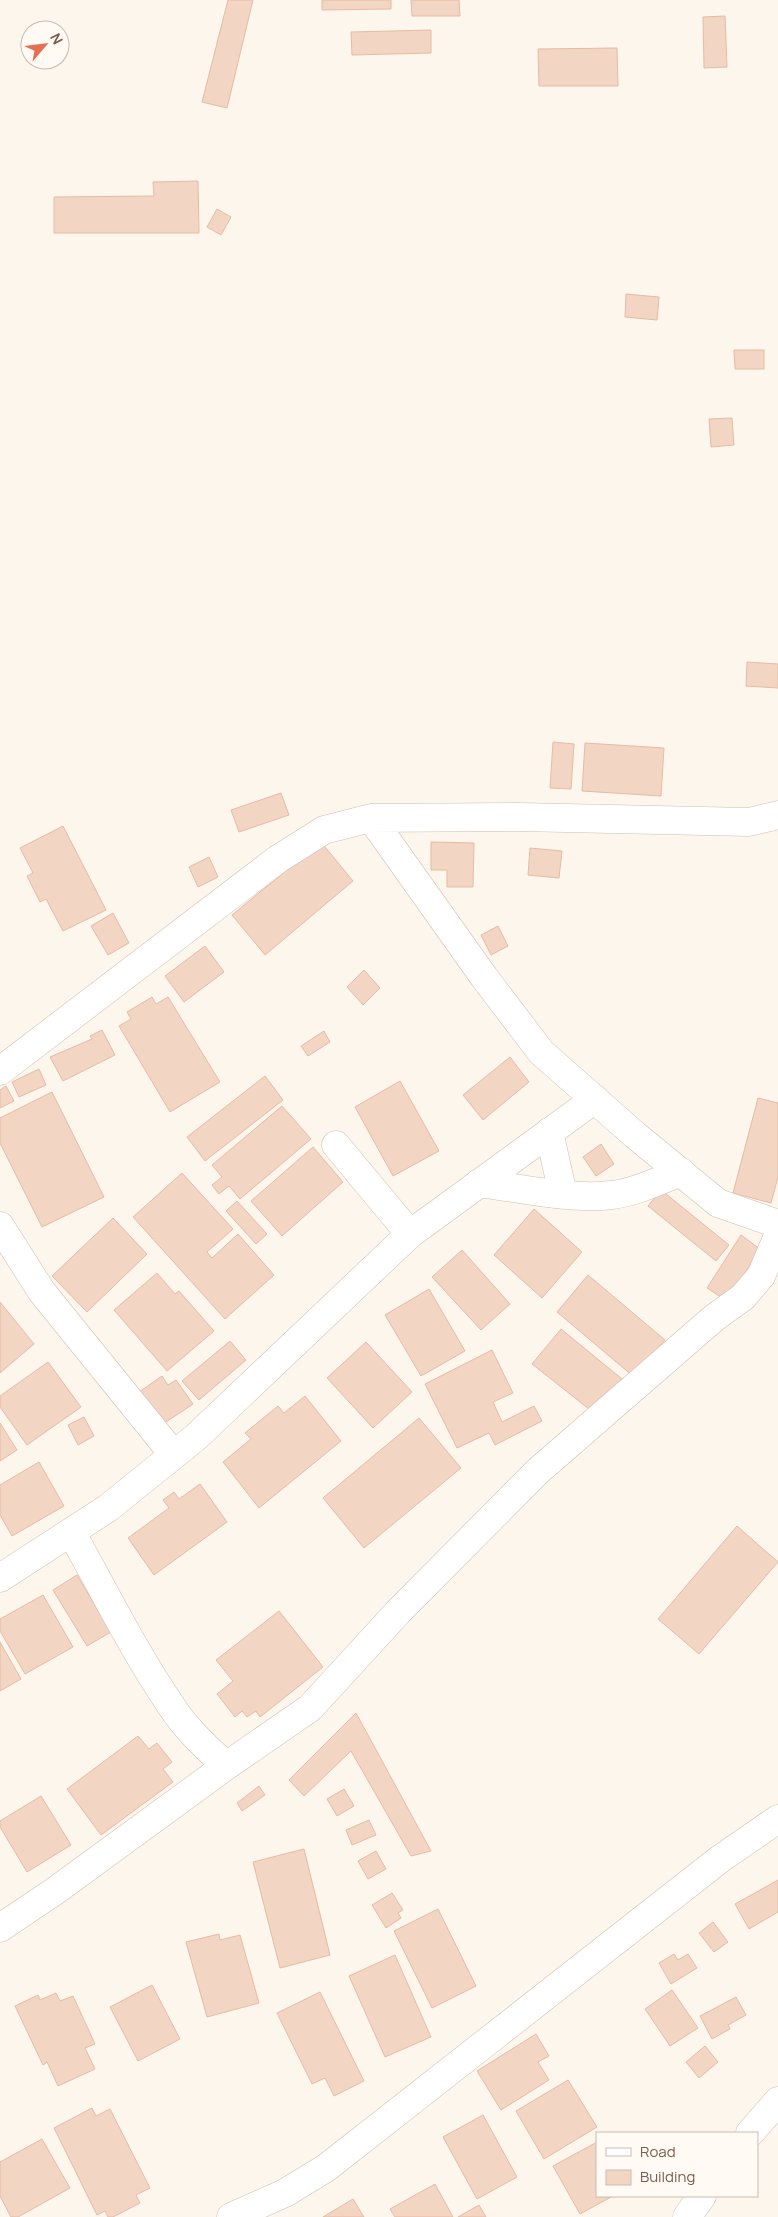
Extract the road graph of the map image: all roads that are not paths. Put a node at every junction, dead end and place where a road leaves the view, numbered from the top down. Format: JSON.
{"nodes":[{"id":1,"x":778,"y":815,"type":"edge"},
{"id":2,"x":370,"y":818,"type":"junction"},
{"id":3,"x":0,"y":1071,"type":"edge"},
{"id":4,"x":595,"y":1099,"type":"junction"},
{"id":5,"x":549,"y":1132,"type":"junction"},
{"id":6,"x":336,"y":1145,"type":"dead end"},
{"id":7,"x":681,"y":1172,"type":"junction"},
{"id":8,"x":479,"y":1183,"type":"junction"},
{"id":9,"x":563,"y":1194,"type":"junction"},
{"id":10,"x":778,"y":1224,"type":"edge"},
{"id":11,"x":0,"y":1226,"type":"edge"},
{"id":12,"x":410,"y":1234,"type":"junction"},
{"id":13,"x":778,"y":1236,"type":"edge"},
{"id":14,"x":174,"y":1455,"type":"junction"},
{"id":15,"x":72,"y":1532,"type":"junction"},
{"id":16,"x":0,"y":1578,"type":"edge"},
{"id":17,"x":226,"y":1766,"type":"junction"},
{"id":18,"x":778,"y":1819,"type":"edge"},
{"id":19,"x":0,"y":1928,"type":"edge"},
{"id":20,"x":778,"y":2101,"type":"edge"},
{"id":21,"x":751,"y":2132,"type":"edge"},
{"id":22,"x":701,"y":2197,"type":"edge"},
{"id":23,"x":231,"y":2217,"type":"edge"},
{"id":24,"x":687,"y":2217,"type":"edge"}],
"edges":[{"from":1,"to":2,"type":"street"},
{"from":2,"to":3,"type":"street"},
{"from":2,"to":4,"type":"street"},
{"from":4,"to":5,"type":"street"},
{"from":4,"to":7,"type":"street"},
{"from":5,"to":8,"type":"street"},
{"from":5,"to":9,"type":"street"},
{"from":6,"to":12,"type":"street"},
{"from":7,"to":9,"type":"street"},
{"from":7,"to":10,"type":"street"},
{"from":8,"to":9,"type":"street"},
{"from":8,"to":12,"type":"street"},
{"from":11,"to":14,"type":"street"},
{"from":12,"to":14,"type":"street"},
{"from":13,"to":17,"type":"street"},
{"from":14,"to":15,"type":"street"},
{"from":15,"to":16,"type":"street"},
{"from":15,"to":17,"type":"street"},
{"from":17,"to":19,"type":"street"},
{"from":18,"to":23,"type":"street"},
{"from":20,"to":21,"type":"street"},
{"from":22,"to":24,"type":"street"}]}
